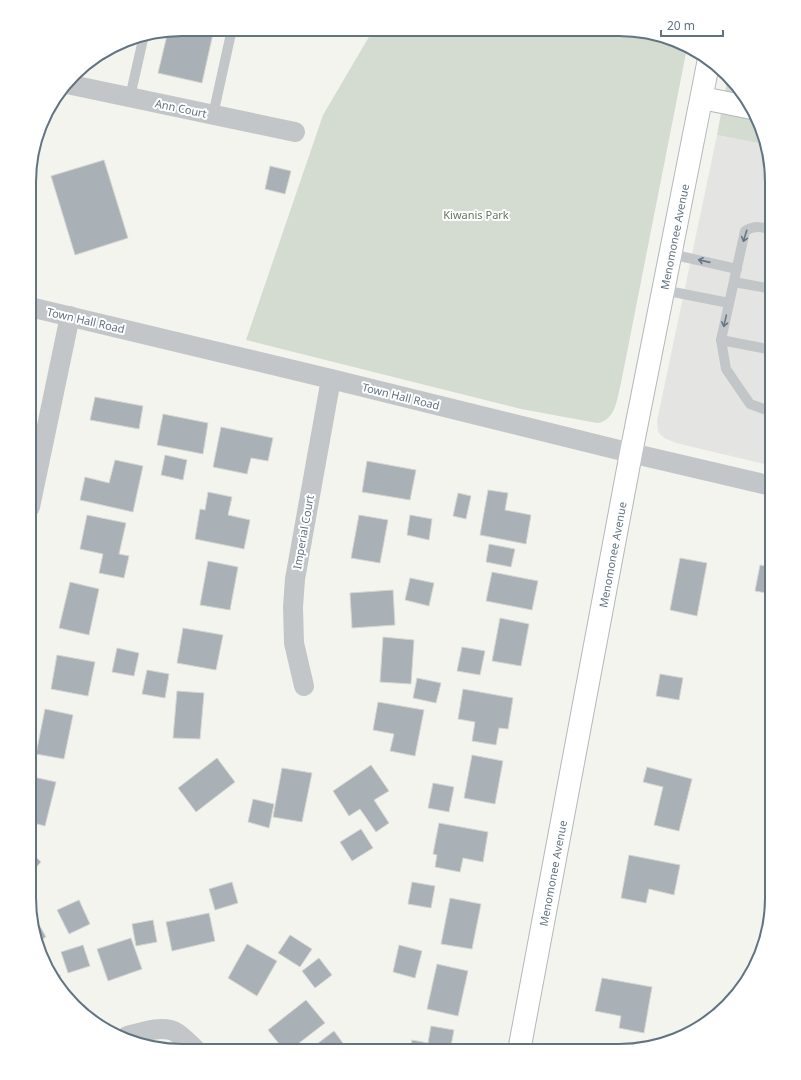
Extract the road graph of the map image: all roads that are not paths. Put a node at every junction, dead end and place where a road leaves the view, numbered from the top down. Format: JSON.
{"nodes":[{"id":1,"x":230,"y":36,"type":"edge"},
{"id":2,"x":143,"y":41,"type":"edge"},
{"id":3,"x":708,"y":66,"type":"edge"},
{"id":4,"x":73,"y":85,"type":"edge"},
{"id":5,"x":130,"y":97,"type":"junction"},
{"id":6,"x":702,"y":98,"type":"junction"},
{"id":7,"x":743,"y":106,"type":"edge"},
{"id":8,"x":213,"y":114,"type":"junction"},
{"id":9,"x":295,"y":132,"type":"dead end"},
{"id":10,"x":765,"y":228,"type":"edge"},
{"id":11,"x":671,"y":254,"type":"junction"},
{"id":12,"x":737,"y":269,"type":"junction"},
{"id":13,"x":734,"y":282,"type":"junction"},
{"id":14,"x":765,"y":288,"type":"edge"},
{"id":15,"x":663,"y":290,"type":"junction"},
{"id":16,"x":729,"y":303,"type":"junction"},
{"id":17,"x":36,"y":308,"type":"edge"},
{"id":18,"x":70,"y":316,"type":"junction"},
{"id":19,"x":721,"y":340,"type":"junction"},
{"id":20,"x":765,"y":349,"type":"edge"},
{"id":21,"x":331,"y":379,"type":"junction"},
{"id":22,"x":765,"y":409,"type":"edge"},
{"id":23,"x":631,"y":453,"type":"junction"},
{"id":24,"x":36,"y":478,"type":"edge"},
{"id":25,"x":765,"y":484,"type":"edge"},
{"id":26,"x":304,"y":686,"type":"dead end"},
{"id":27,"x":132,"y":1035,"type":"edge"},
{"id":28,"x":189,"y":1044,"type":"edge"},
{"id":29,"x":520,"y":1044,"type":"edge"}],
"edges":[{"from":1,"to":8,"type":"lane"},
{"from":2,"to":5,"type":"lane"},
{"from":3,"to":6,"type":"street","name":"Menomonee Avenue"},
{"from":4,"to":5,"type":"street","name":"Ann Court"},
{"from":5,"to":8,"type":"street","name":"Ann Court"},
{"from":6,"to":7,"type":"street"},
{"from":6,"to":11,"type":"street","name":"Menomonee Avenue"},
{"from":8,"to":9,"type":"street","name":"Ann Court"},
{"from":10,"to":12,"type":"lane","one_way":true},
{"from":12,"to":11,"type":"lane","one_way":true},
{"from":11,"to":15,"type":"street","name":"Menomonee Avenue"},
{"from":12,"to":13,"type":"lane"},
{"from":13,"to":14,"type":"lane"},
{"from":13,"to":16,"type":"lane"},
{"from":15,"to":16,"type":"lane"},
{"from":15,"to":23,"type":"street","name":"Menomonee Avenue"},
{"from":16,"to":19,"type":"lane","one_way":true},
{"from":17,"to":18,"type":"street","name":"Town Hall Road"},
{"from":18,"to":21,"type":"street","name":"Town Hall Road"},
{"from":18,"to":24,"type":"street"},
{"from":19,"to":20,"type":"lane"},
{"from":19,"to":22,"type":"lane"},
{"from":21,"to":23,"type":"street","name":"Town Hall Road"},
{"from":21,"to":26,"type":"street","name":"Imperial Court"},
{"from":23,"to":25,"type":"street","name":"Town Hall Road"},
{"from":23,"to":29,"type":"street","name":"Menomonee Avenue"},
{"from":27,"to":28,"type":"street"}]}
